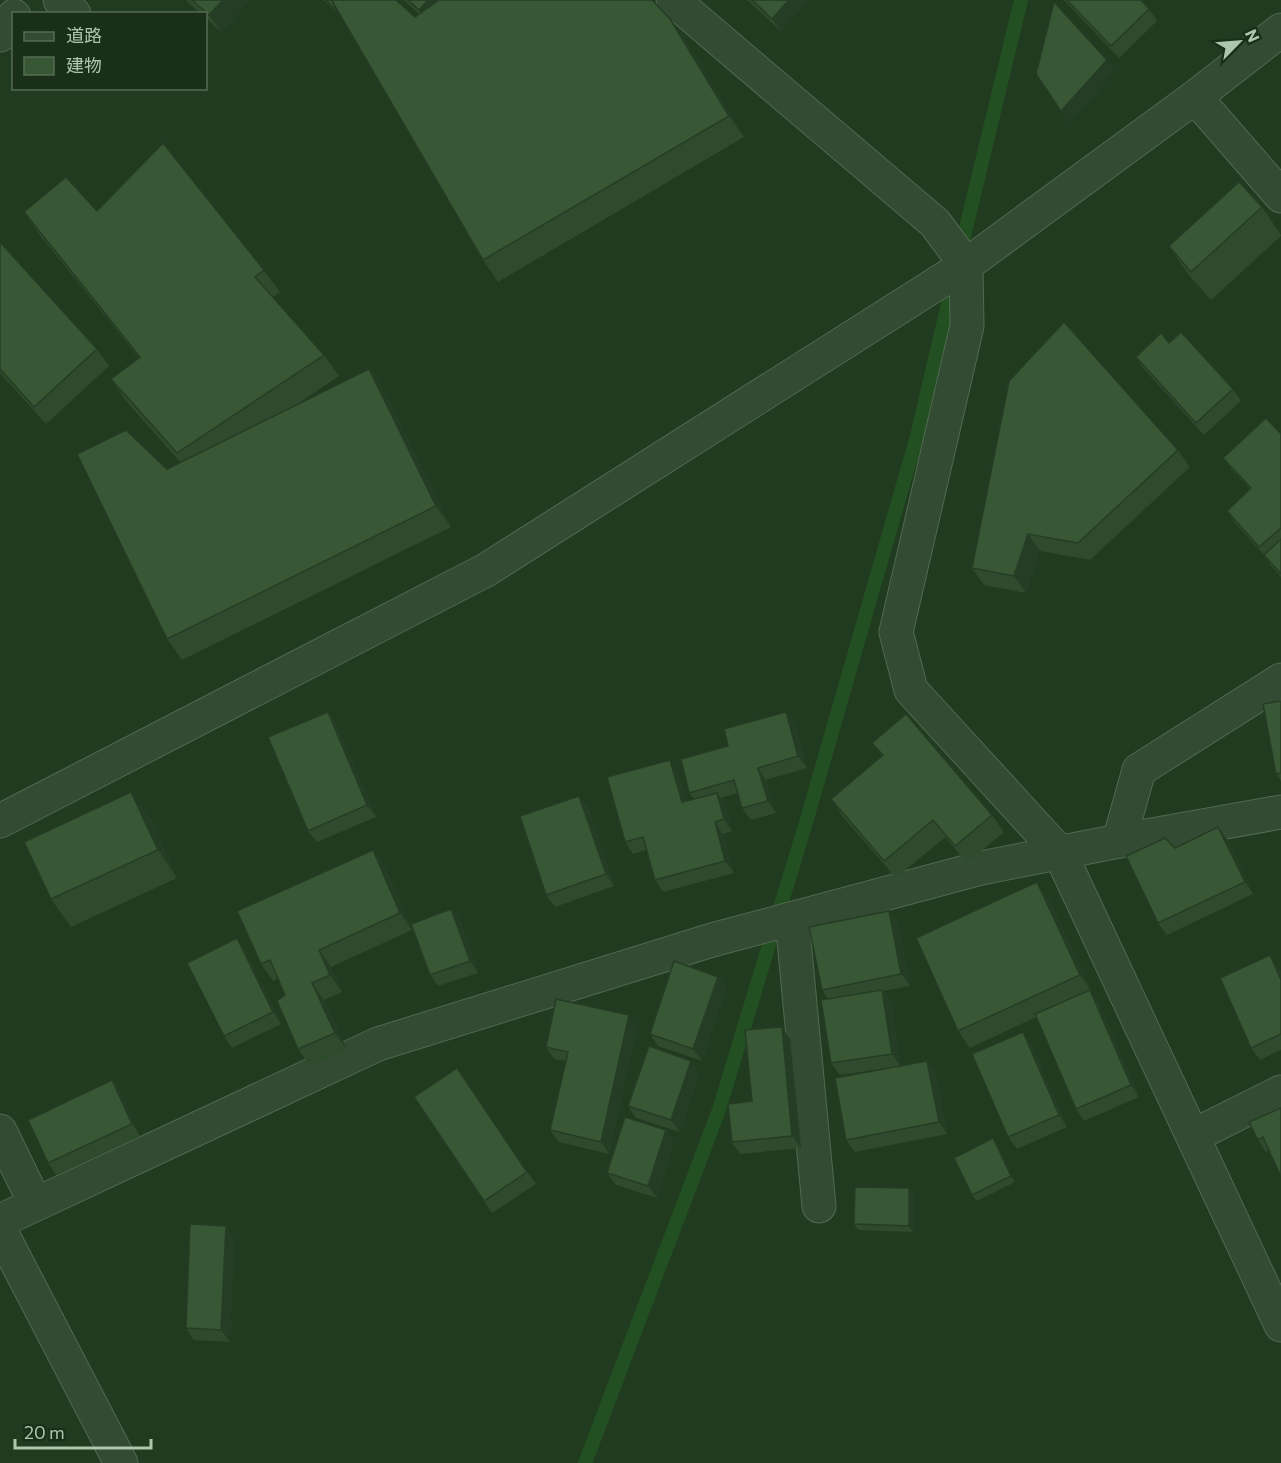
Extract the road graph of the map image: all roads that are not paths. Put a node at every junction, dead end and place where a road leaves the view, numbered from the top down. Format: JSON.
{"nodes":[{"id":1,"x":60,"y":0,"type":"edge"},
{"id":2,"x":673,"y":0,"type":"edge"},
{"id":3,"x":72,"y":12,"type":"edge"},
{"id":4,"x":12,"y":18,"type":"edge"},
{"id":5,"x":1281,"y":30,"type":"edge"},
{"id":6,"x":0,"y":35,"type":"edge"},
{"id":7,"x":1195,"y":97,"type":"junction"},
{"id":8,"x":1281,"y":196,"type":"edge"},
{"id":9,"x":966,"y":265,"type":"junction"},
{"id":10,"x":1281,"y":680,"type":"edge"},
{"id":11,"x":1281,"y":812,"type":"edge"},
{"id":12,"x":0,"y":820,"type":"edge"},
{"id":13,"x":1119,"y":841,"type":"junction"},
{"id":14,"x":1060,"y":853,"type":"junction"},
{"id":15,"x":792,"y":919,"type":"junction"},
{"id":16,"x":1281,"y":1092,"type":"edge"},
{"id":17,"x":0,"y":1131,"type":"edge"},
{"id":18,"x":1193,"y":1136,"type":"junction"},
{"id":19,"x":35,"y":1203,"type":"junction"},
{"id":20,"x":819,"y":1206,"type":"dead end"},
{"id":21,"x":0,"y":1221,"type":"edge"},
{"id":22,"x":0,"y":1230,"type":"edge"},
{"id":23,"x":1281,"y":1325,"type":"edge"},
{"id":24,"x":121,"y":1463,"type":"edge"}],
"edges":[{"from":1,"to":3,"type":"street"},
{"from":2,"to":9,"type":"street"},
{"from":4,"to":6,"type":"street"},
{"from":5,"to":7,"type":"street"},
{"from":7,"to":8,"type":"street"},
{"from":7,"to":9,"type":"street"},
{"from":9,"to":12,"type":"street"},
{"from":9,"to":14,"type":"street"},
{"from":10,"to":13,"type":"street"},
{"from":11,"to":13,"type":"street"},
{"from":13,"to":14,"type":"street"},
{"from":14,"to":15,"type":"street"},
{"from":14,"to":18,"type":"street"},
{"from":15,"to":19,"type":"street"},
{"from":15,"to":20,"type":"street"},
{"from":16,"to":18,"type":"street"},
{"from":17,"to":19,"type":"street"},
{"from":18,"to":23,"type":"street"},
{"from":19,"to":21,"type":"street"},
{"from":22,"to":24,"type":"street"}]}
